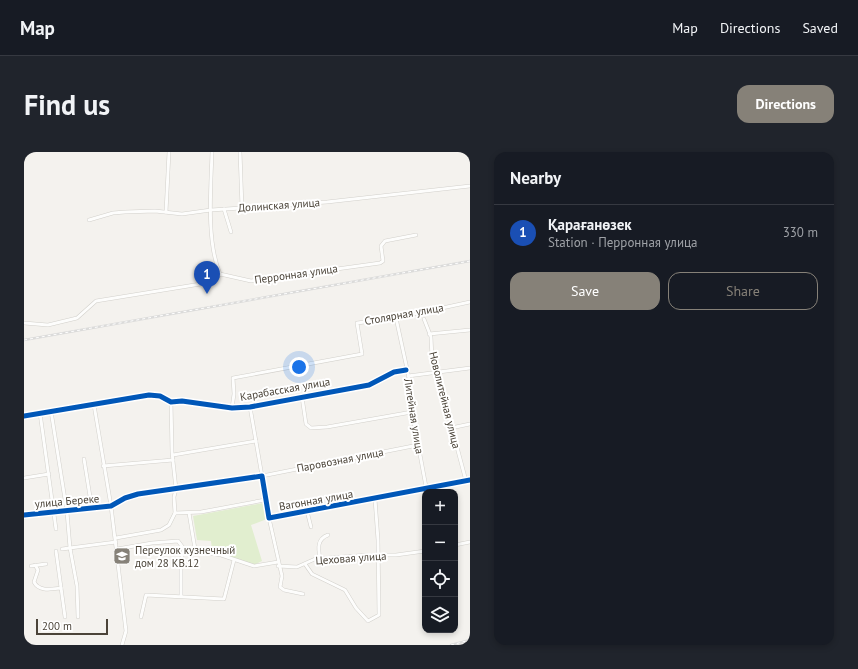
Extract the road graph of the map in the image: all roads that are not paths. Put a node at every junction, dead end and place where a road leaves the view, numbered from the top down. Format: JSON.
{"nodes":[{"id":1,"x":168,"y":152,"type":"edge"},
{"id":2,"x":212,"y":152,"type":"edge"},
{"id":3,"x":240,"y":152,"type":"edge"},
{"id":4,"x":470,"y":186,"type":"edge"},
{"id":5,"x":242,"y":208,"type":"junction"},
{"id":6,"x":211,"y":210,"type":"junction"},
{"id":7,"x":224,"y":210,"type":"junction"},
{"id":8,"x":166,"y":212,"type":"junction"},
{"id":9,"x":88,"y":220,"type":"dead end"},
{"id":10,"x":231,"y":232,"type":"dead end"},
{"id":11,"x":416,"y":235,"type":"dead end"},
{"id":12,"x":220,"y":274,"type":"junction"},
{"id":13,"x":470,"y":302,"type":"edge"},
{"id":14,"x":396,"y":318,"type":"junction"},
{"id":15,"x":424,"y":319,"type":"dead end"},
{"id":16,"x":24,"y":323,"type":"edge"},
{"id":17,"x":470,"y":330,"type":"edge"},
{"id":18,"x":429,"y":334,"type":"junction"},
{"id":19,"x":470,"y":368,"type":"edge"},
{"id":20,"x":406,"y":370,"type":"junction"},
{"id":21,"x":438,"y":372,"type":"junction"},
{"id":22,"x":408,"y":376,"type":"junction"},
{"id":23,"x":302,"y":397,"type":"junction"},
{"id":24,"x":171,"y":402,"type":"junction"},
{"id":25,"x":94,"y":405,"type":"junction"},
{"id":26,"x":250,"y":407,"type":"junction"},
{"id":27,"x":232,"y":408,"type":"junction"},
{"id":28,"x":52,"y":411,"type":"junction"},
{"id":29,"x":412,"y":412,"type":"junction"},
{"id":30,"x":40,"y":413,"type":"junction"},
{"id":31,"x":24,"y":416,"type":"edge"},
{"id":32,"x":470,"y":424,"type":"edge"},
{"id":33,"x":452,"y":428,"type":"junction"},
{"id":34,"x":256,"y":441,"type":"junction"},
{"id":35,"x":418,"y":445,"type":"junction"},
{"id":36,"x":172,"y":455,"type":"junction"},
{"id":37,"x":84,"y":459,"type":"dead end"},
{"id":38,"x":173,"y":460,"type":"junction"},
{"id":39,"x":103,"y":466,"type":"junction"},
{"id":40,"x":49,"y":474,"type":"junction"},
{"id":41,"x":262,"y":476,"type":"junction"},
{"id":42,"x":24,"y":478,"type":"edge"},
{"id":43,"x":468,"y":481,"type":"edge"},
{"id":44,"x":176,"y":489,"type":"junction"},
{"id":45,"x":426,"y":489,"type":"edge"},
{"id":46,"x":431,"y":489,"type":"edge"},
{"id":47,"x":422,"y":491,"type":"edge"},
{"id":48,"x":375,"y":499,"type":"junction"},
{"id":49,"x":265,"y":500,"type":"junction"},
{"id":50,"x":111,"y":506,"type":"junction"},
{"id":51,"x":92,"y":509,"type":"junction"},
{"id":52,"x":308,"y":511,"type":"junction"},
{"id":53,"x":53,"y":512,"type":"junction"},
{"id":54,"x":67,"y":512,"type":"junction"},
{"id":55,"x":175,"y":513,"type":"junction"},
{"id":56,"x":189,"y":513,"type":"junction"},
{"id":57,"x":24,"y":515,"type":"edge"},
{"id":58,"x":269,"y":518,"type":"junction"},
{"id":59,"x":311,"y":527,"type":"dead end"},
{"id":60,"x":56,"y":529,"type":"dead end"},
{"id":61,"x":328,"y":535,"type":"dead end"},
{"id":62,"x":116,"y":540,"type":"junction"},
{"id":63,"x":470,"y":542,"type":"edge"},
{"id":64,"x":458,"y":544,"type":"edge"},
{"id":65,"x":70,"y":548,"type":"junction"},
{"id":66,"x":117,"y":549,"type":"junction"},
{"id":67,"x":184,"y":549,"type":"junction"},
{"id":68,"x":195,"y":549,"type":"junction"},
{"id":69,"x":62,"y":550,"type":"dead end"},
{"id":70,"x":56,"y":551,"type":"dead end"},
{"id":71,"x":422,"y":551,"type":"edge"},
{"id":72,"x":377,"y":555,"type":"junction"},
{"id":73,"x":320,"y":559,"type":"junction"},
{"id":74,"x":234,"y":560,"type":"junction"},
{"id":75,"x":46,"y":564,"type":"dead end"},
{"id":76,"x":278,"y":564,"type":"junction"},
{"id":77,"x":305,"y":564,"type":"junction"},
{"id":78,"x":61,"y":588,"type":"junction"},
{"id":79,"x":303,"y":594,"type":"dead end"},
{"id":80,"x":180,"y":596,"type":"junction"},
{"id":81,"x":78,"y":616,"type":"dead end"},
{"id":82,"x":65,"y":617,"type":"dead end"},
{"id":83,"x":141,"y":617,"type":"dead end"},
{"id":84,"x":122,"y":645,"type":"edge"}],
"edges":[{"from":1,"to":8,"type":"street"},
{"from":2,"to":6,"type":"street"},
{"from":3,"to":5,"type":"street"},
{"from":4,"to":5,"type":"street","name":"Долинская улица"},
{"from":5,"to":7,"type":"street","name":"Долинская улица"},
{"from":6,"to":7,"type":"street","name":"Долинская улица"},
{"from":6,"to":8,"type":"street","name":"Долинская улица"},
{"from":6,"to":12,"type":"street"},
{"from":7,"to":10,"type":"street"},
{"from":8,"to":9,"type":"street","name":"Долинская улица"},
{"from":11,"to":12,"type":"street","name":"Перронная улица"},
{"from":12,"to":16,"type":"street"},
{"from":13,"to":14,"type":"street","name":"Столярная улица"},
{"from":14,"to":20,"type":"street","name":"Литейная улица"},
{"from":14,"to":27,"type":"street","name":"Столярная улица"},
{"from":15,"to":18,"type":"street","name":"Новолитейная улица"},
{"from":17,"to":18,"type":"street"},
{"from":18,"to":21,"type":"street","name":"Новолитейная улица"},
{"from":19,"to":21,"type":"street"},
{"from":20,"to":22,"type":"street","name":"Литейная улица"},
{"from":20,"to":23,"type":"street","name":"Карабасская улица"},
{"from":21,"to":22,"type":"street"},
{"from":21,"to":33,"type":"street","name":"Новолитейная улица"},
{"from":22,"to":29,"type":"street","name":"Литейная улица"},
{"from":23,"to":26,"type":"street","name":"Карабасская улица"},
{"from":23,"to":29,"type":"street"},
{"from":24,"to":25,"type":"street","name":"Карабасская улица"},
{"from":24,"to":27,"type":"street","name":"Карабасская улица"},
{"from":24,"to":36,"type":"street"},
{"from":25,"to":28,"type":"street","name":"Карабасская улица"},
{"from":25,"to":39,"type":"street"},
{"from":26,"to":27,"type":"street","name":"Карабасская улица"},
{"from":26,"to":34,"type":"street","name":"Вагонная улица"},
{"from":28,"to":30,"type":"street","name":"Карабасская улица"},
{"from":28,"to":54,"type":"street"},
{"from":29,"to":35,"type":"street","name":"Литейная улица"},
{"from":30,"to":31,"type":"street","name":"Карабасская улица"},
{"from":30,"to":40,"type":"street"},
{"from":32,"to":33,"type":"street"},
{"from":33,"to":43,"type":"street","name":"Новолитейная улица"},
{"from":34,"to":36,"type":"street"},
{"from":34,"to":41,"type":"street","name":"Вагонная улица"},
{"from":35,"to":41,"type":"street","name":"Паровозная улица"},
{"from":35,"to":45,"type":"street","name":"Литейная улица"},
{"from":36,"to":38,"type":"street"},
{"from":37,"to":51,"type":"street"},
{"from":38,"to":39,"type":"street"},
{"from":38,"to":44,"type":"street"},
{"from":39,"to":50,"type":"street"},
{"from":40,"to":42,"type":"street"},
{"from":40,"to":53,"type":"street"},
{"from":41,"to":44,"type":"street"},
{"from":41,"to":49,"type":"street","name":"Вагонная улица"},
{"from":43,"to":46,"type":"street","name":"Вагонная улица"},
{"from":44,"to":50,"type":"street"},
{"from":44,"to":55,"type":"street"},
{"from":47,"to":48,"type":"street","name":"Вагонная улица"},
{"from":48,"to":52,"type":"street","name":"Вагонная улица"},
{"from":48,"to":72,"type":"street"},
{"from":49,"to":56,"type":"street","name":"Вагонная улица"},
{"from":49,"to":58,"type":"street","name":"Вагонная улица"},
{"from":50,"to":51,"type":"street","name":"улица Береке"},
{"from":50,"to":62,"type":"street"},
{"from":51,"to":54,"type":"street","name":"улица Береке"},
{"from":52,"to":58,"type":"street","name":"Вагонная улица"},
{"from":52,"to":59,"type":"street"},
{"from":53,"to":54,"type":"street","name":"улица Береке"},
{"from":53,"to":57,"type":"street","name":"улица Береке"},
{"from":53,"to":60,"type":"street"},
{"from":54,"to":65,"type":"street"},
{"from":55,"to":56,"type":"street","name":"Вагонная улица"},
{"from":55,"to":62,"type":"street"},
{"from":56,"to":68,"type":"street"},
{"from":58,"to":76,"type":"street"},
{"from":61,"to":73,"type":"street"},
{"from":62,"to":65,"type":"street"},
{"from":62,"to":66,"type":"street"},
{"from":63,"to":64,"type":"street"},
{"from":65,"to":69,"type":"street"},
{"from":65,"to":81,"type":"street"},
{"from":66,"to":67,"type":"street"},
{"from":66,"to":84,"type":"street"},
{"from":67,"to":68,"type":"street","name":"Цеховая улица"},
{"from":67,"to":80,"type":"street"},
{"from":68,"to":74,"type":"street","name":"Цеховая улица"},
{"from":70,"to":78,"type":"street"},
{"from":71,"to":72,"type":"street","name":"Цеховая улица"},
{"from":72,"to":73,"type":"street","name":"Цеховая улица"},
{"from":72,"to":77,"type":"street"},
{"from":73,"to":77,"type":"street","name":"Цеховая улица"},
{"from":74,"to":76,"type":"street","name":"Цеховая улица"},
{"from":74,"to":80,"type":"street"},
{"from":75,"to":78,"type":"street"},
{"from":76,"to":77,"type":"street","name":"Цеховая улица"},
{"from":76,"to":79,"type":"street"},
{"from":78,"to":82,"type":"street"},
{"from":80,"to":83,"type":"street"}]}
